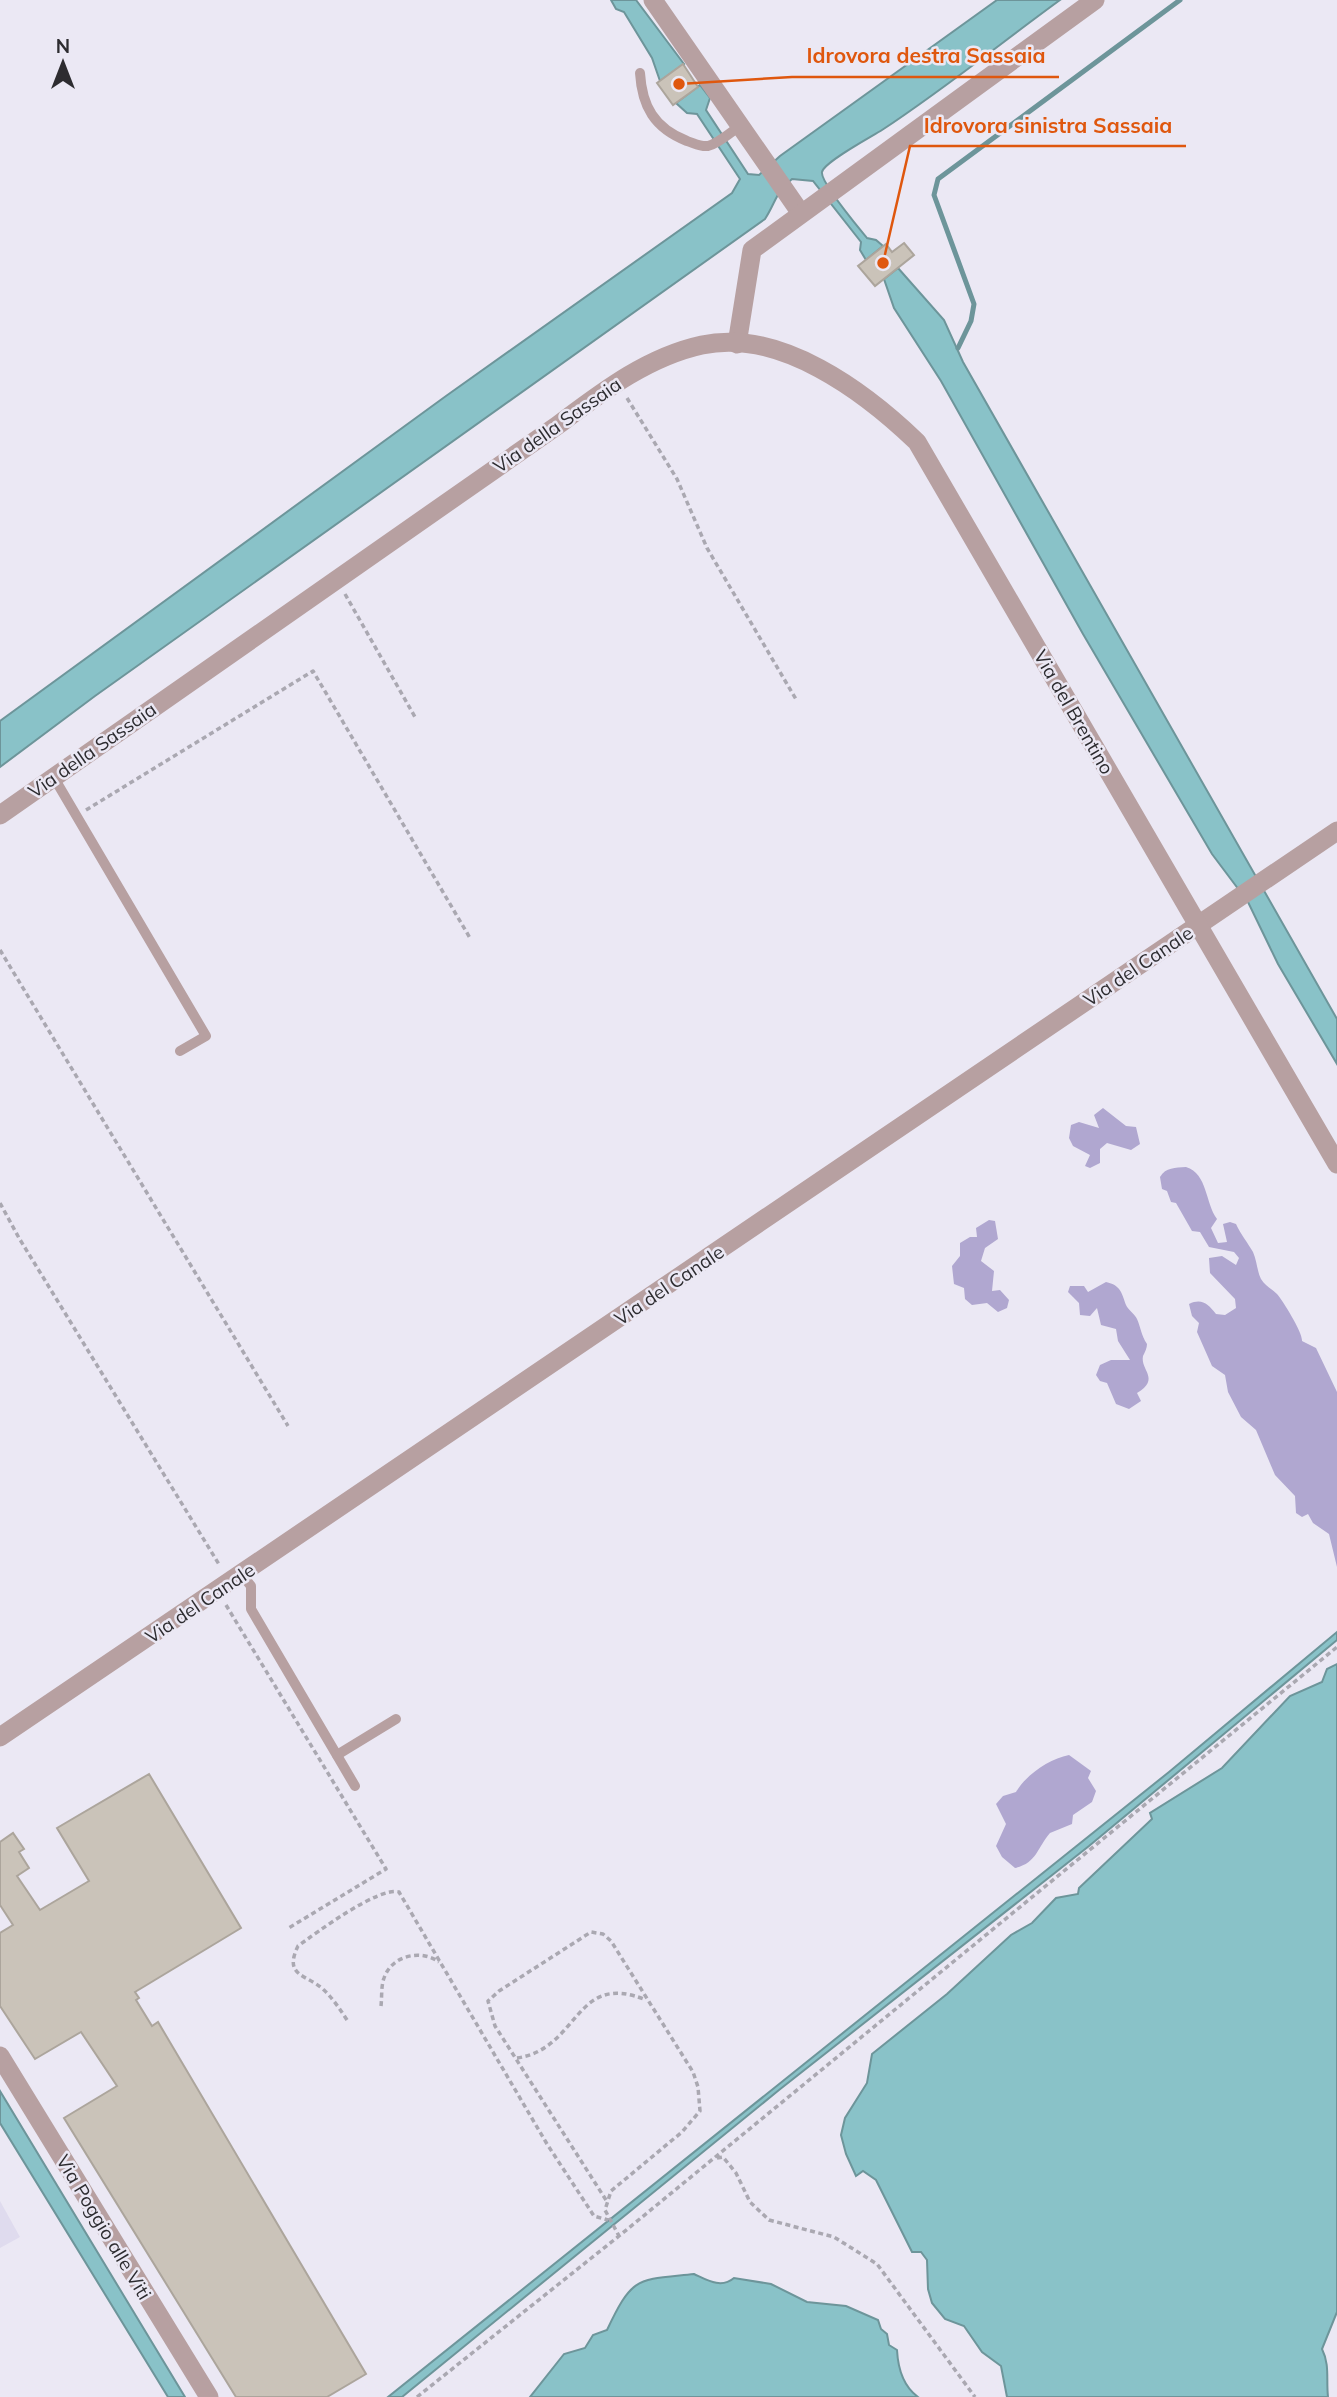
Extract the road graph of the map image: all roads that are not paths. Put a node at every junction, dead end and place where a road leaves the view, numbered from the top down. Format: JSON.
{"nodes":[{"id":1,"x":653,"y":0,"type":"edge"},
{"id":2,"x":1094,"y":0,"type":"edge"},
{"id":3,"x":640,"y":73,"type":"dead end"},
{"id":4,"x":734,"y":130,"type":"junction"},
{"id":5,"x":800,"y":212,"type":"junction"},
{"id":6,"x":737,"y":344,"type":"junction"},
{"id":7,"x":52,"y":776,"type":"junction"},
{"id":8,"x":0,"y":815,"type":"edge"},
{"id":9,"x":1337,"y":831,"type":"edge"},
{"id":10,"x":1199,"y":925,"type":"junction"},
{"id":11,"x":180,"y":1051,"type":"dead end"},
{"id":12,"x":1337,"y":1164,"type":"edge"},
{"id":13,"x":230,"y":1583,"type":"junction"},
{"id":14,"x":396,"y":1719,"type":"dead end"},
{"id":15,"x":0,"y":1737,"type":"edge"},
{"id":16,"x":337,"y":1755,"type":"junction"},
{"id":17,"x":355,"y":1786,"type":"dead end"},
{"id":18,"x":0,"y":2056,"type":"edge"},
{"id":19,"x":209,"y":2397,"type":"edge"}],
"edges":[{"from":1,"to":4,"type":"street"},
{"from":2,"to":5,"type":"street"},
{"from":3,"to":4,"type":"lane"},
{"from":4,"to":5,"type":"street"},
{"from":5,"to":6,"type":"street"},
{"from":6,"to":7,"type":"street","name":"Via della Sassaia"},
{"from":6,"to":10,"type":"street","name":"Via del Brentino"},
{"from":7,"to":8,"type":"street","name":"Via della Sassaia"},
{"from":7,"to":11,"type":"lane"},
{"from":9,"to":10,"type":"street","name":"Via del Canale"},
{"from":10,"to":12,"type":"street","name":"Via del Brentino"},
{"from":10,"to":13,"type":"street","name":"Via del Canale"},
{"from":13,"to":15,"type":"street","name":"Via del Canale"},
{"from":13,"to":16,"type":"lane"},
{"from":14,"to":16,"type":"lane"},
{"from":16,"to":17,"type":"lane"},
{"from":18,"to":19,"type":"street","name":"Via Poggio alle Viti"}]}
